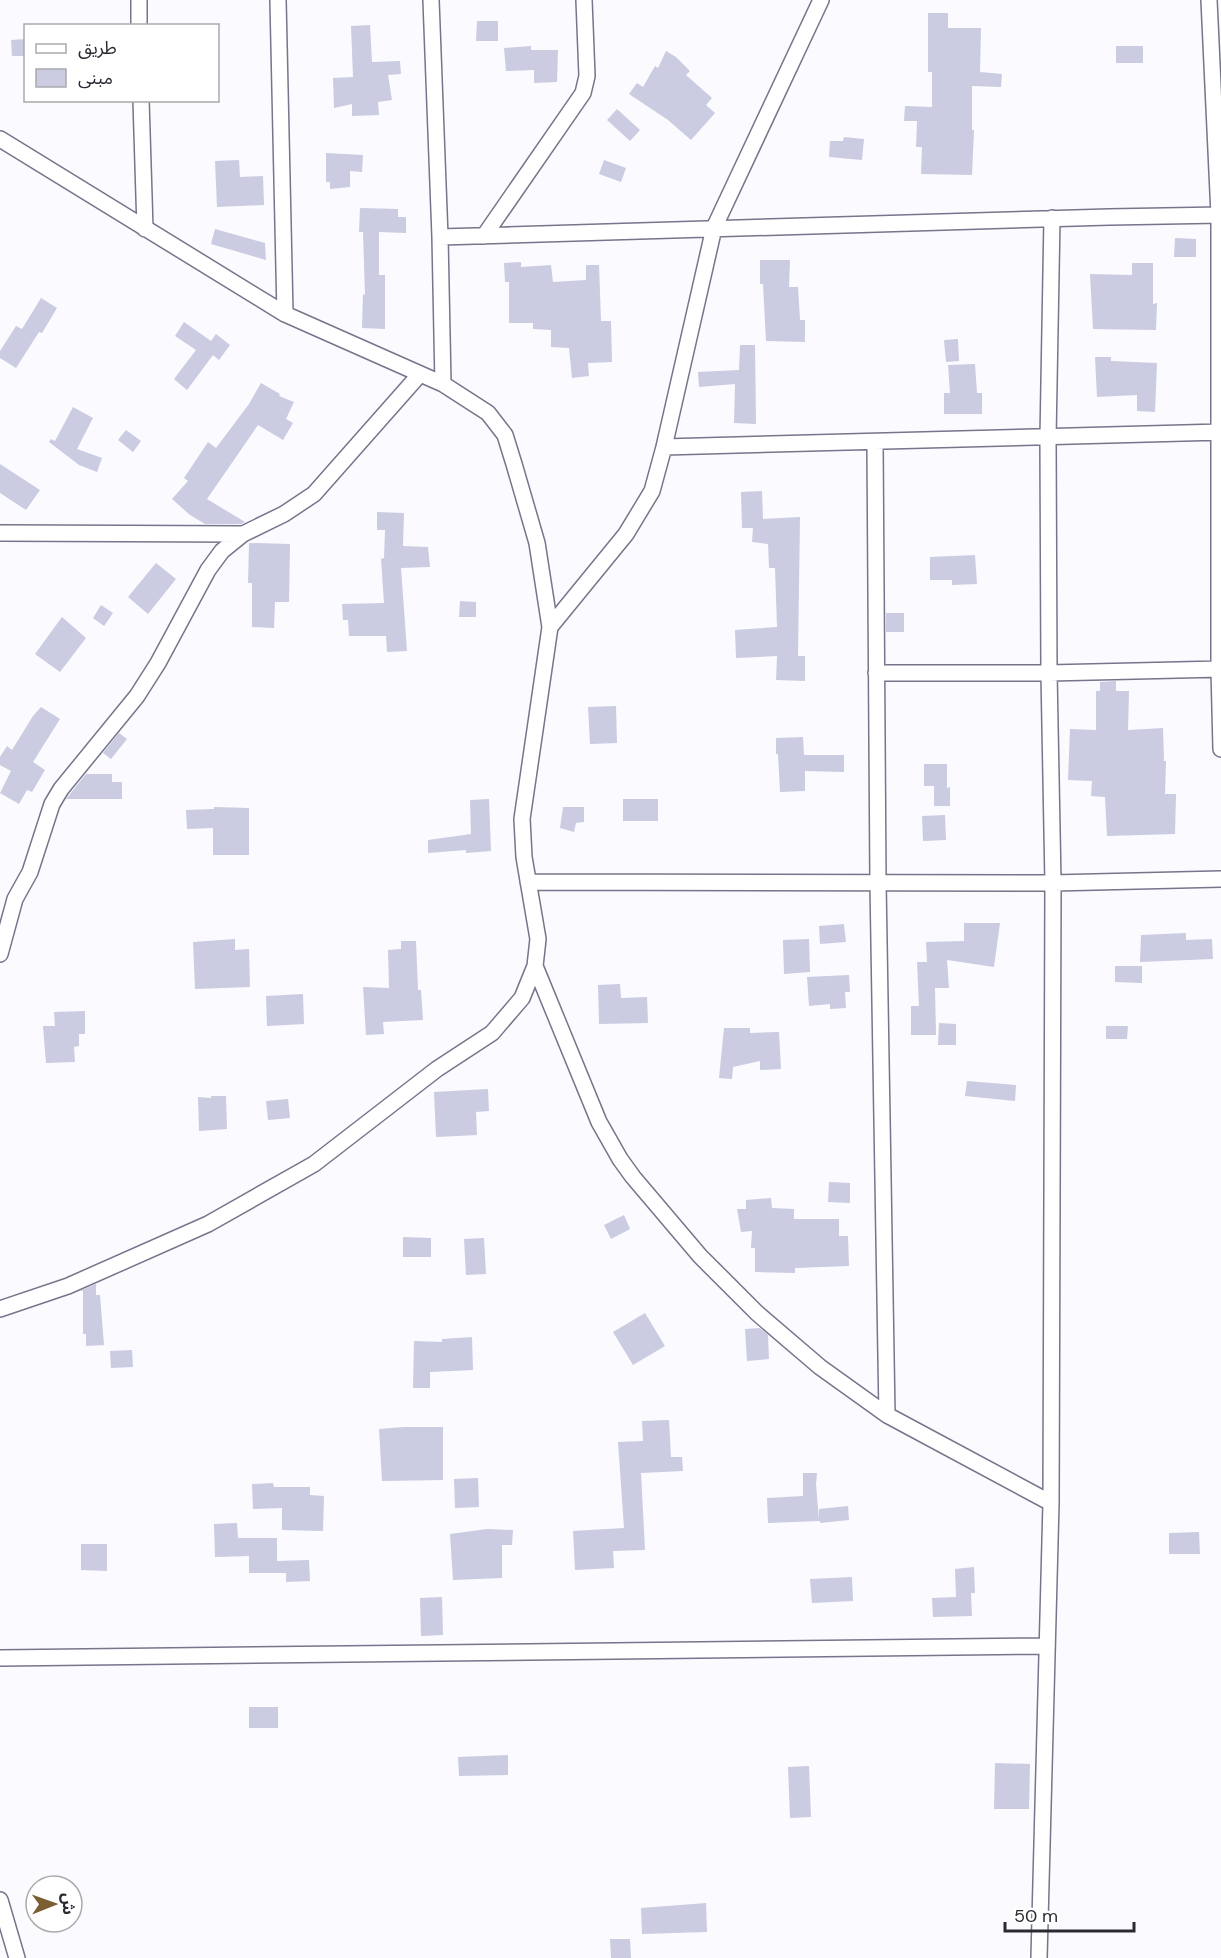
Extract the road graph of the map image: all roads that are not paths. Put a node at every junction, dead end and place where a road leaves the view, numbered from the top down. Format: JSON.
{"nodes":[{"id":1,"x":139,"y":0,"type":"edge"},
{"id":2,"x":278,"y":0,"type":"edge"},
{"id":3,"x":431,"y":0,"type":"edge"},
{"id":4,"x":584,"y":0,"type":"edge"},
{"id":5,"x":821,"y":0,"type":"edge"},
{"id":6,"x":1209,"y":0,"type":"edge"},
{"id":7,"x":139,"y":24,"type":"edge"},
{"id":8,"x":141,"y":102,"type":"edge"},
{"id":9,"x":0,"y":139,"type":"edge"},
{"id":10,"x":1220,"y":215,"type":"edge"},
{"id":11,"x":1052,"y":218,"type":"junction"},
{"id":12,"x":714,"y":228,"type":"junction"},
{"id":13,"x":145,"y":230,"type":"junction"},
{"id":14,"x":484,"y":236,"type":"junction"},
{"id":15,"x":440,"y":237,"type":"junction"},
{"id":16,"x":285,"y":314,"type":"junction"},
{"id":17,"x":420,"y":374,"type":"junction"},
{"id":18,"x":443,"y":384,"type":"junction"},
{"id":19,"x":1220,"y":432,"type":"edge"},
{"id":20,"x":1048,"y":438,"type":"junction"},
{"id":21,"x":874,"y":443,"type":"junction"},
{"id":22,"x":664,"y":447,"type":"junction"},
{"id":23,"x":0,"y":533,"type":"edge"},
{"id":24,"x":243,"y":534,"type":"junction"},
{"id":25,"x":550,"y":627,"type":"junction"},
{"id":26,"x":1220,"y":669,"type":"edge"},
{"id":27,"x":876,"y":673,"type":"junction"},
{"id":28,"x":1048,"y":673,"type":"junction"},
{"id":29,"x":1221,"y":749,"type":"edge"},
{"id":30,"x":1221,"y":879,"type":"edge"},
{"id":31,"x":528,"y":882,"type":"junction"},
{"id":32,"x":878,"y":883,"type":"junction"},
{"id":33,"x":1053,"y":883,"type":"junction"},
{"id":34,"x":0,"y":954,"type":"edge"},
{"id":35,"x":535,"y":966,"type":"junction"},
{"id":36,"x":0,"y":1309,"type":"edge"},
{"id":37,"x":887,"y":1415,"type":"junction"},
{"id":38,"x":1051,"y":1503,"type":"junction"},
{"id":39,"x":1047,"y":1646,"type":"junction"},
{"id":40,"x":0,"y":1658,"type":"edge"},
{"id":41,"x":0,"y":1900,"type":"edge"},
{"id":42,"x":17,"y":1958,"type":"edge"},
{"id":43,"x":1039,"y":1958,"type":"edge"}],
"edges":[{"from":1,"to":7,"type":"street"},
{"from":2,"to":16,"type":"street"},
{"from":3,"to":15,"type":"street"},
{"from":4,"to":14,"type":"street"},
{"from":5,"to":12,"type":"street"},
{"from":6,"to":10,"type":"street"},
{"from":8,"to":13,"type":"street"},
{"from":9,"to":13,"type":"street"},
{"from":10,"to":11,"type":"street"},
{"from":10,"to":19,"type":"street"},
{"from":11,"to":12,"type":"street"},
{"from":11,"to":20,"type":"street"},
{"from":12,"to":14,"type":"street"},
{"from":12,"to":22,"type":"street"},
{"from":13,"to":16,"type":"street"},
{"from":14,"to":15,"type":"street"},
{"from":15,"to":18,"type":"street"},
{"from":16,"to":17,"type":"street"},
{"from":17,"to":18,"type":"street"},
{"from":17,"to":24,"type":"street"},
{"from":18,"to":25,"type":"street"},
{"from":19,"to":20,"type":"street"},
{"from":19,"to":26,"type":"street"},
{"from":20,"to":21,"type":"street"},
{"from":20,"to":28,"type":"street"},
{"from":21,"to":22,"type":"street"},
{"from":21,"to":27,"type":"street"},
{"from":22,"to":25,"type":"street"},
{"from":23,"to":24,"type":"street"},
{"from":24,"to":34,"type":"street"},
{"from":25,"to":31,"type":"street"},
{"from":26,"to":28,"type":"street"},
{"from":26,"to":29,"type":"street"},
{"from":27,"to":28,"type":"street"},
{"from":27,"to":32,"type":"street"},
{"from":28,"to":33,"type":"street"},
{"from":30,"to":33,"type":"street"},
{"from":31,"to":32,"type":"street"},
{"from":31,"to":35,"type":"street"},
{"from":32,"to":33,"type":"street"},
{"from":32,"to":37,"type":"street"},
{"from":33,"to":38,"type":"street"},
{"from":35,"to":36,"type":"street"},
{"from":35,"to":37,"type":"street"},
{"from":37,"to":38,"type":"street"},
{"from":38,"to":39,"type":"street"},
{"from":39,"to":40,"type":"street"},
{"from":39,"to":43,"type":"street"},
{"from":41,"to":42,"type":"street"}]}
